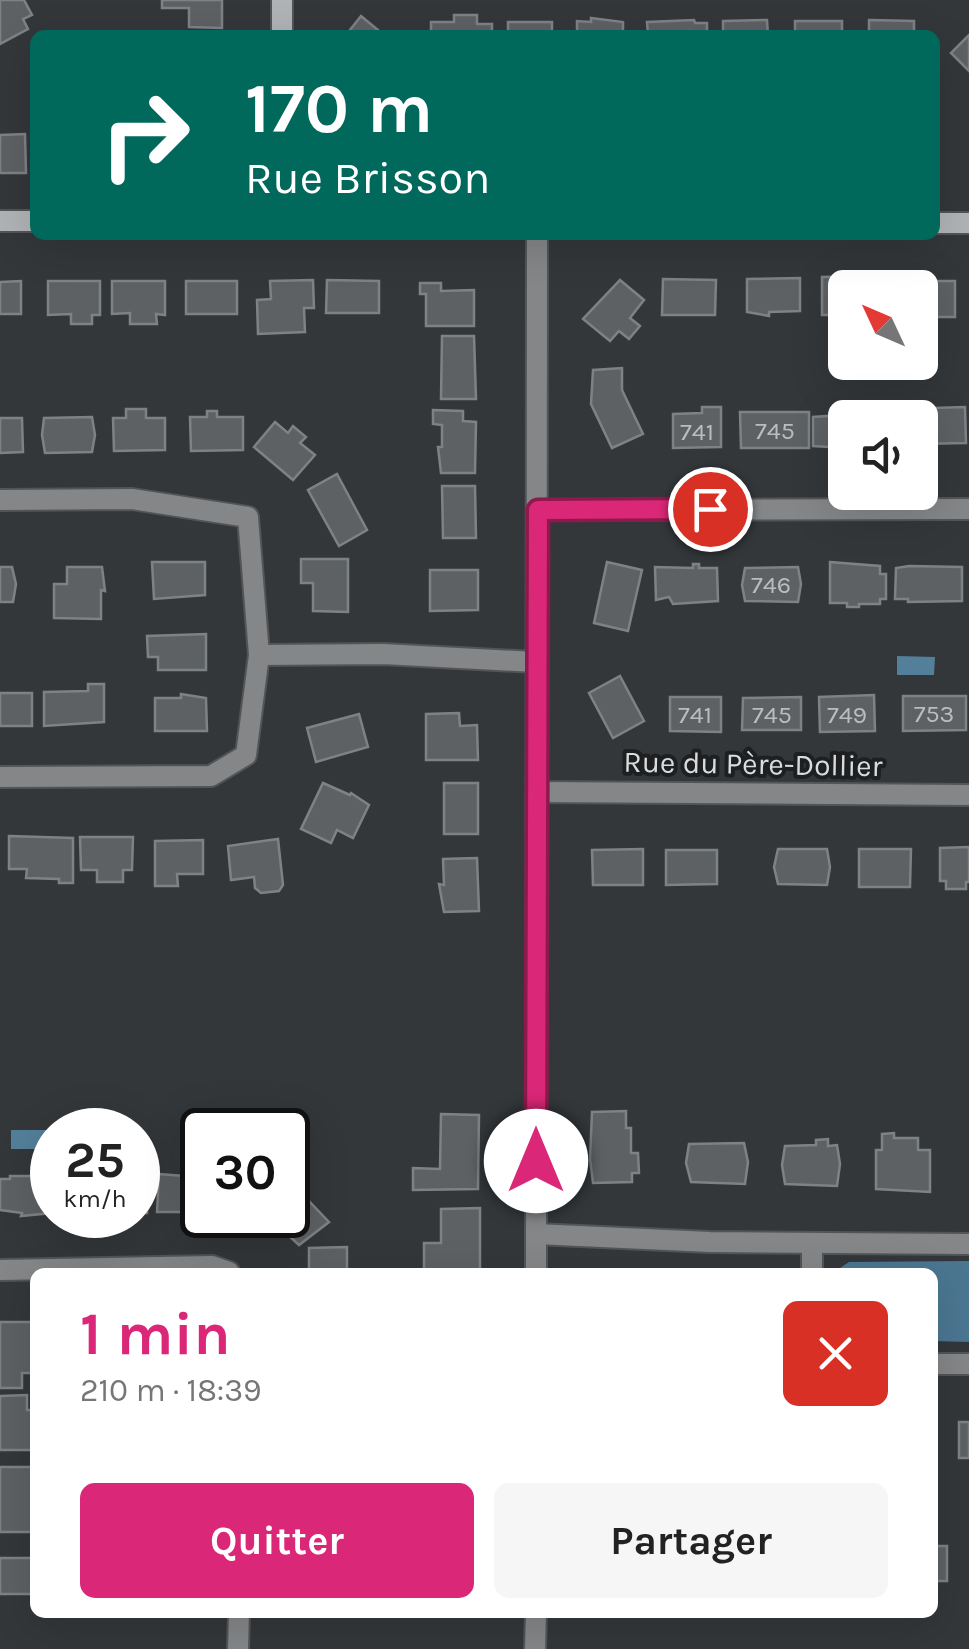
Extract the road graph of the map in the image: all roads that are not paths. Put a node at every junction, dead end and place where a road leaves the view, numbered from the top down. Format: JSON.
{"nodes":[{"id":1,"x":282,"y":0,"type":"edge"},
{"id":2,"x":282,"y":30,"type":"edge"},
{"id":3,"x":0,"y":221,"type":"edge"},
{"id":4,"x":30,"y":221,"type":"edge"},
{"id":5,"x":940,"y":223,"type":"edge"},
{"id":6,"x":969,"y":223,"type":"edge"},
{"id":7,"x":537,"y":240,"type":"edge"},
{"id":8,"x":0,"y":500,"type":"edge"},
{"id":9,"x":969,"y":509,"type":"edge"},
{"id":10,"x":538,"y":510,"type":"junction"},
{"id":11,"x":259,"y":655,"type":"junction"},
{"id":12,"x":536,"y":662,"type":"junction"},
{"id":13,"x":0,"y":776,"type":"edge"},
{"id":14,"x":537,"y":792,"type":"junction"},
{"id":15,"x":969,"y":795,"type":"edge"},
{"id":16,"x":536,"y":1234,"type":"junction"},
{"id":17,"x":812,"y":1243,"type":"junction"},
{"id":18,"x":969,"y":1244,"type":"edge"},
{"id":19,"x":106,"y":1268,"type":"edge"},
{"id":20,"x":218,"y":1268,"type":"edge"},
{"id":21,"x":536,"y":1268,"type":"edge"},
{"id":22,"x":812,"y":1268,"type":"edge"},
{"id":23,"x":30,"y":1269,"type":"edge"},
{"id":24,"x":0,"y":1270,"type":"edge"},
{"id":25,"x":938,"y":1364,"type":"edge"},
{"id":26,"x":969,"y":1364,"type":"edge"},
{"id":27,"x":239,"y":1618,"type":"edge"},
{"id":28,"x":536,"y":1618,"type":"edge"},
{"id":29,"x":238,"y":1649,"type":"edge"},
{"id":30,"x":535,"y":1649,"type":"edge"}],
"edges":[{"from":1,"to":2,"type":"street"},
{"from":3,"to":4,"type":"street"},
{"from":5,"to":6,"type":"street"},
{"from":7,"to":10,"type":"street"},
{"from":8,"to":11,"type":"street"},
{"from":9,"to":10,"type":"street"},
{"from":10,"to":12,"type":"street"},
{"from":11,"to":12,"type":"street"},
{"from":11,"to":13,"type":"street"},
{"from":12,"to":14,"type":"street"},
{"from":14,"to":15,"type":"street","name":"Rue du Père-Dollier"},
{"from":14,"to":16,"type":"street"},
{"from":16,"to":17,"type":"street"},
{"from":16,"to":21,"type":"street"},
{"from":17,"to":18,"type":"street"},
{"from":17,"to":22,"type":"street"},
{"from":19,"to":20,"type":"street"},
{"from":23,"to":24,"type":"street"},
{"from":25,"to":26,"type":"street"},
{"from":27,"to":29,"type":"street"},
{"from":28,"to":30,"type":"street"}]}
